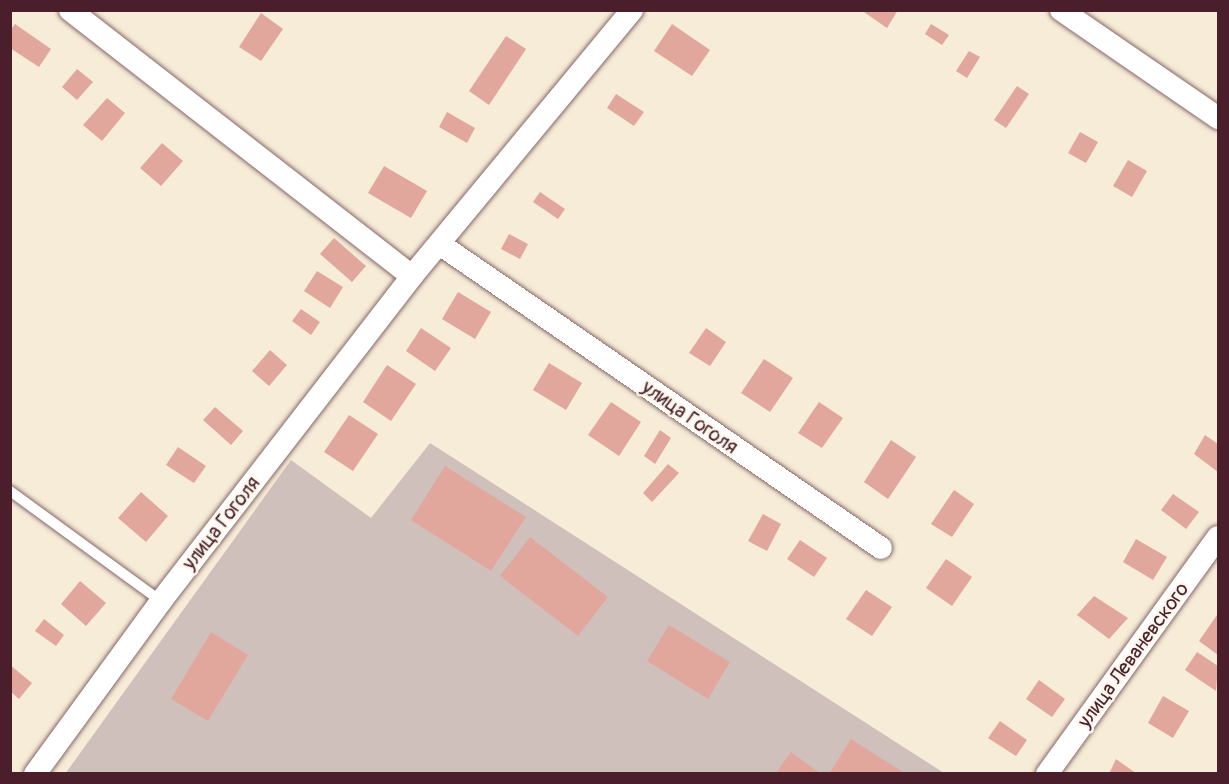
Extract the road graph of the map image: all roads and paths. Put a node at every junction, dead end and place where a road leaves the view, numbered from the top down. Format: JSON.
{"nodes":[{"id":1,"x":70,"y":10,"type":"edge"},
{"id":2,"x":632,"y":10,"type":"edge"},
{"id":3,"x":1061,"y":10,"type":"edge"},
{"id":4,"x":1218,"y":118,"type":"edge"},
{"id":5,"x":441,"y":245,"type":"junction"},
{"id":6,"x":412,"y":276,"type":"junction"},
{"id":7,"x":10,"y":491,"type":"edge"},
{"id":8,"x":1218,"y":537,"type":"edge"},
{"id":9,"x":881,"y":548,"type":"dead end"},
{"id":10,"x":161,"y":601,"type":"junction"},
{"id":11,"x":35,"y":774,"type":"edge"},
{"id":12,"x":1047,"y":774,"type":"edge"}],
"edges":[{"from":1,"to":6,"type":"street"},
{"from":2,"to":5,"type":"street","name":"улица Гоголя"},
{"from":3,"to":4,"type":"street"},
{"from":5,"to":6,"type":"street","name":"улица Гоголя"},
{"from":5,"to":9,"type":"street","name":"улица Гоголя"},
{"from":6,"to":10,"type":"street","name":"улица Гоголя"},
{"from":7,"to":10,"type":"lane"},
{"from":8,"to":12,"type":"street","name":"улица Леваневского"},
{"from":10,"to":11,"type":"street","name":"улица Гоголя"}]}
